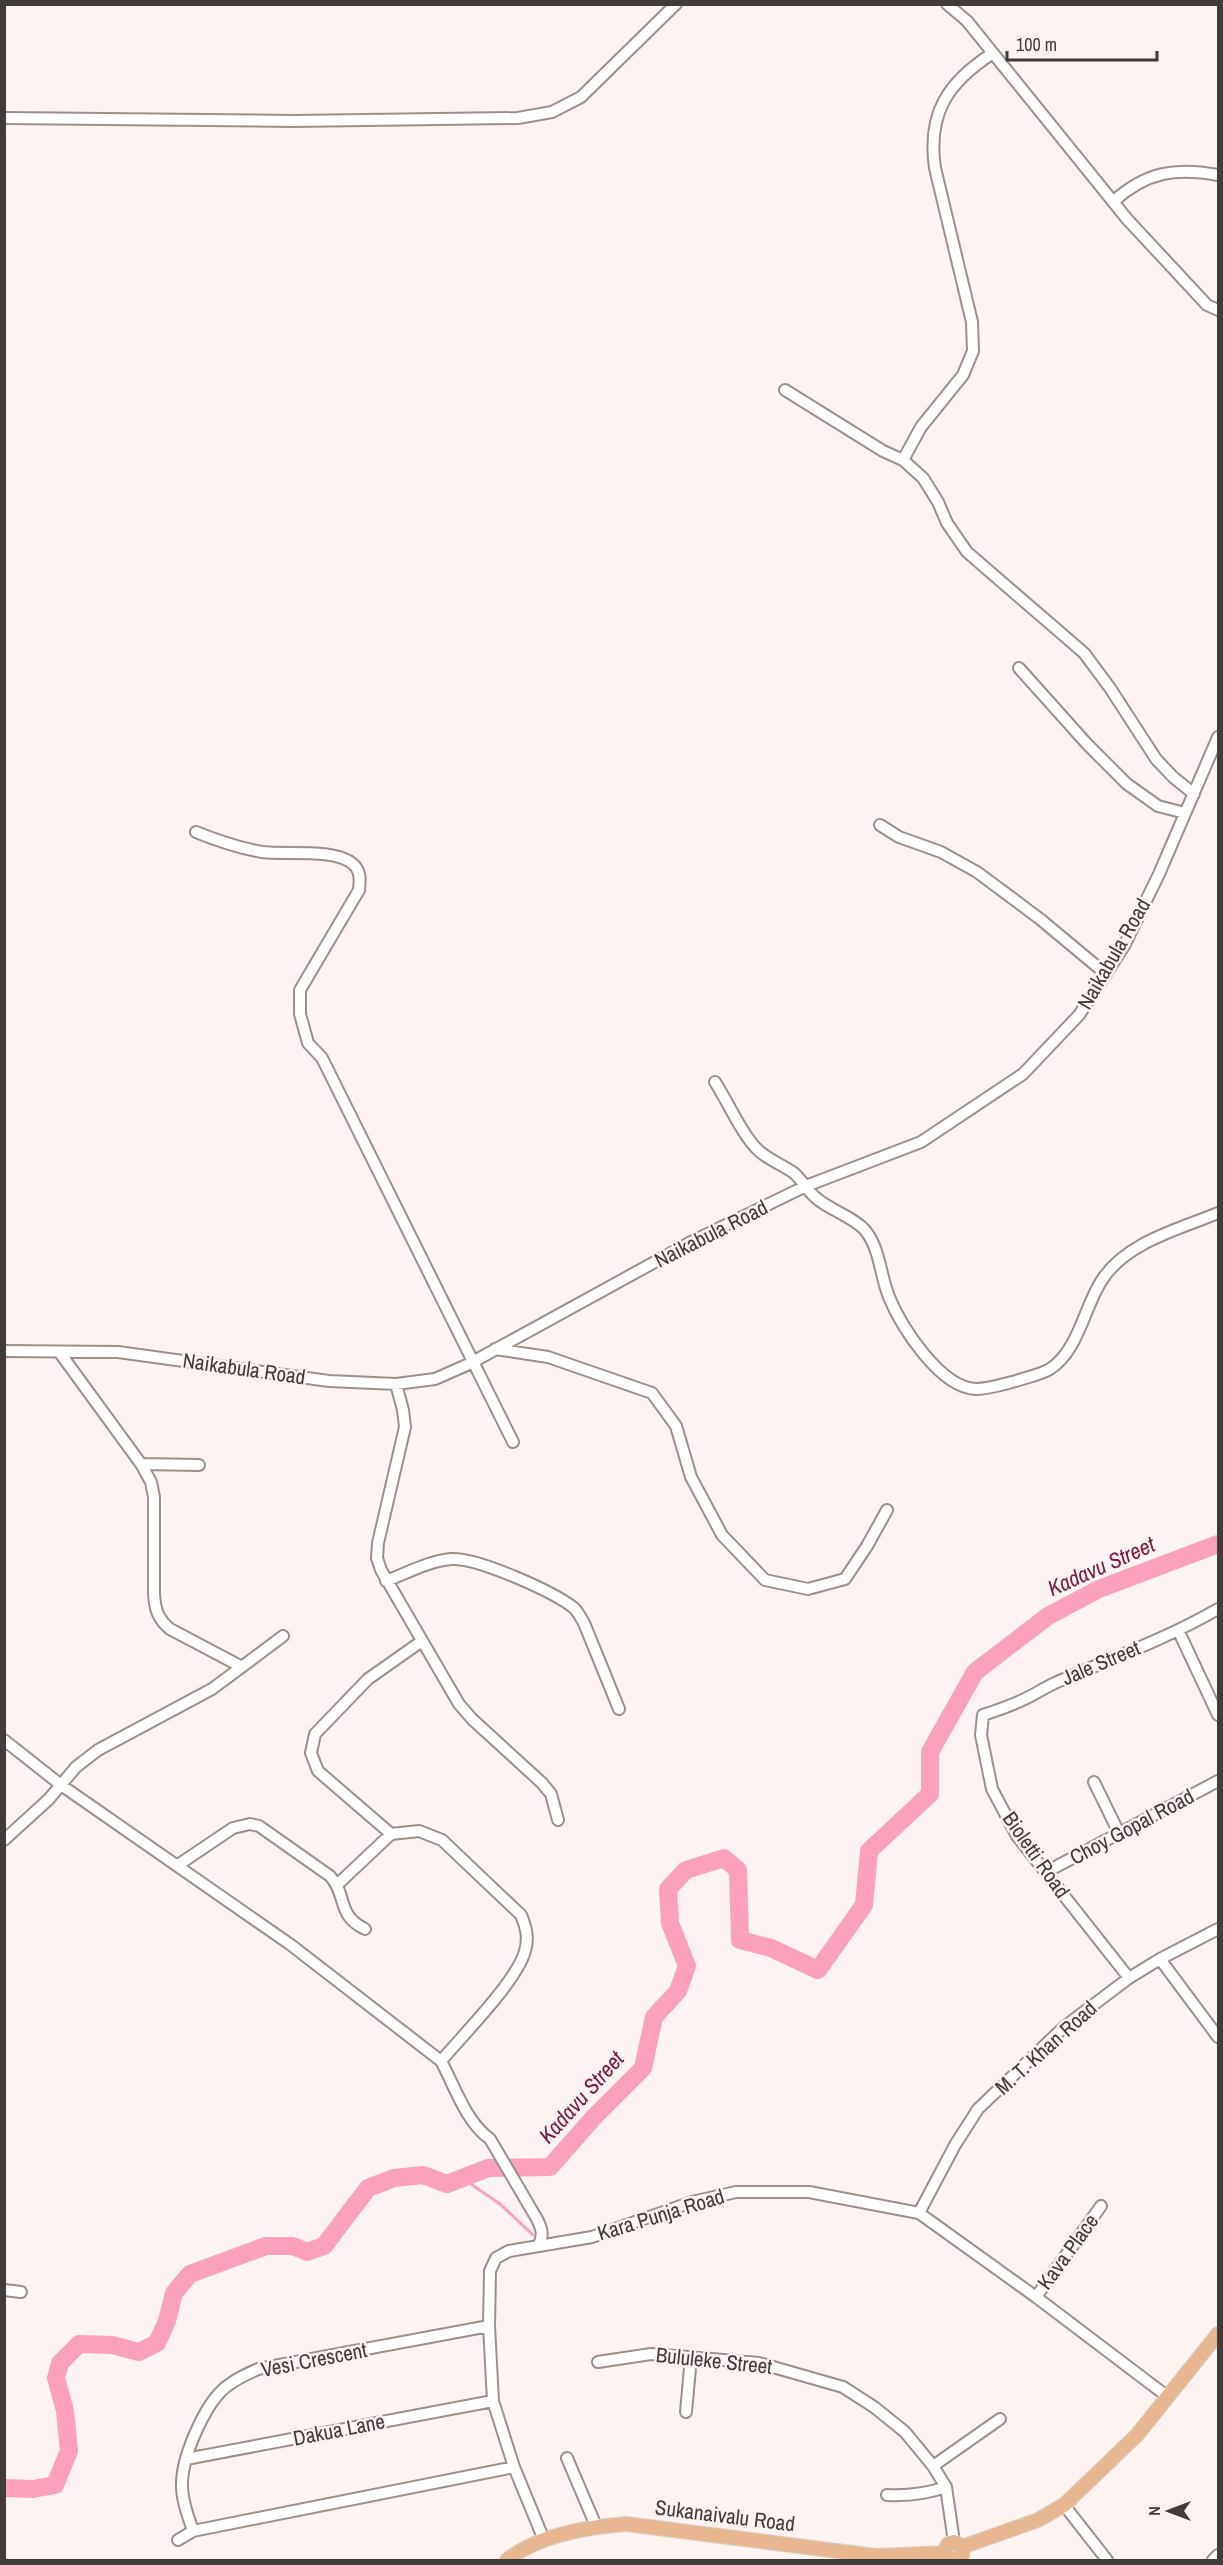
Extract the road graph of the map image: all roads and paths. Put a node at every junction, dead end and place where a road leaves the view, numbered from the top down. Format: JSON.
{"nodes":[{"id":1,"x":676,"y":4,"type":"edge"},
{"id":2,"x":947,"y":4,"type":"edge"},
{"id":3,"x":993,"y":53,"type":"junction"},
{"id":4,"x":4,"y":118,"type":"edge"},
{"id":5,"x":1218,"y":175,"type":"edge"},
{"id":6,"x":1114,"y":201,"type":"junction"},
{"id":7,"x":1218,"y":310,"type":"edge"},
{"id":8,"x":785,"y":390,"type":"dead end"},
{"id":9,"x":903,"y":460,"type":"junction"},
{"id":10,"x":1019,"y":668,"type":"dead end"},
{"id":11,"x":1218,"y":737,"type":"edge"},
{"id":12,"x":1194,"y":794,"type":"junction"},
{"id":13,"x":1185,"y":813,"type":"junction"},
{"id":14,"x":880,"y":825,"type":"dead end"},
{"id":15,"x":196,"y":832,"type":"dead end"},
{"id":16,"x":1106,"y":974,"type":"junction"},
{"id":17,"x":715,"y":1082,"type":"dead end"},
{"id":18,"x":806,"y":1186,"type":"junction"},
{"id":19,"x":1218,"y":1213,"type":"edge"},
{"id":20,"x":495,"y":1349,"type":"junction"},
{"id":21,"x":4,"y":1351,"type":"edge"},
{"id":22,"x":60,"y":1353,"type":"junction"},
{"id":23,"x":473,"y":1362,"type":"junction"},
{"id":24,"x":396,"y":1384,"type":"junction"},
{"id":25,"x":513,"y":1442,"type":"dead end"},
{"id":26,"x":141,"y":1464,"type":"junction"},
{"id":27,"x":199,"y":1465,"type":"dead end"},
{"id":28,"x":887,"y":1510,"type":"dead end"},
{"id":29,"x":386,"y":1581,"type":"junction"},
{"id":30,"x":1218,"y":1609,"type":"edge"},
{"id":31,"x":1179,"y":1632,"type":"junction"},
{"id":32,"x":283,"y":1636,"type":"dead end"},
{"id":33,"x":422,"y":1641,"type":"junction"},
{"id":34,"x":242,"y":1667,"type":"junction"},
{"id":35,"x":619,"y":1709,"type":"dead end"},
{"id":36,"x":983,"y":1715,"type":"joint"},
{"id":37,"x":1218,"y":1715,"type":"edge"},
{"id":38,"x":4,"y":1740,"type":"edge"},
{"id":39,"x":1218,"y":1781,"type":"edge"},
{"id":40,"x":1094,"y":1782,"type":"dead end"},
{"id":41,"x":61,"y":1785,"type":"junction"},
{"id":42,"x":558,"y":1820,"type":"dead end"},
{"id":43,"x":1119,"y":1833,"type":"junction"},
{"id":44,"x":391,"y":1834,"type":"junction"},
{"id":45,"x":4,"y":1840,"type":"edge"},
{"id":46,"x":178,"y":1865,"type":"junction"},
{"id":47,"x":1046,"y":1872,"type":"junction"},
{"id":48,"x":338,"y":1884,"type":"junction"},
{"id":49,"x":365,"y":1929,"type":"dead end"},
{"id":50,"x":1218,"y":1929,"type":"edge"},
{"id":51,"x":1160,"y":1959,"type":"junction"},
{"id":52,"x":1129,"y":1978,"type":"junction"},
{"id":53,"x":1218,"y":2037,"type":"edge"},
{"id":54,"x":441,"y":2061,"type":"junction"},
{"id":55,"x":1101,"y":2206,"type":"dead end"},
{"id":56,"x":919,"y":2213,"type":"junction"},
{"id":57,"x":538,"y":2246,"type":"junction"},
{"id":58,"x":4,"y":2290,"type":"edge"},
{"id":59,"x":21,"y":2292,"type":"dead end"},
{"id":60,"x":1036,"y":2297,"type":"junction"},
{"id":61,"x":489,"y":2326,"type":"junction"},
{"id":62,"x":1218,"y":2334,"type":"edge"},
{"id":63,"x":691,"y":2357,"type":"junction"},
{"id":64,"x":598,"y":2362,"type":"dead end"},
{"id":65,"x":1168,"y":2397,"type":"junction"},
{"id":66,"x":493,"y":2401,"type":"junction"},
{"id":67,"x":686,"y":2412,"type":"dead end"},
{"id":68,"x":1000,"y":2419,"type":"dead end"},
{"id":69,"x":567,"y":2458,"type":"dead end"},
{"id":70,"x":186,"y":2459,"type":"junction"},
{"id":71,"x":933,"y":2466,"type":"junction"},
{"id":72,"x":514,"y":2467,"type":"junction"},
{"id":73,"x":946,"y":2487,"type":"junction"},
{"id":74,"x":887,"y":2495,"type":"dead end"},
{"id":75,"x":1064,"y":2505,"type":"junction"},
{"id":76,"x":596,"y":2526,"type":"junction"},
{"id":77,"x":193,"y":2531,"type":"junction"},
{"id":78,"x":178,"y":2540,"type":"dead end"},
{"id":79,"x":544,"y":2540,"type":"junction"},
{"id":80,"x":958,"y":2545,"type":"junction"},
{"id":81,"x":1218,"y":2555,"type":"edge"},
{"id":82,"x":951,"y":2558,"type":"edge"},
{"id":83,"x":507,"y":2560,"type":"edge"},
{"id":84,"x":1107,"y":2560,"type":"edge"},
{"id":85,"x":1213,"y":2560,"type":"edge"}],
"edges":[{"from":1,"to":4,"type":"street"},
{"from":2,"to":3,"type":"street"},
{"from":3,"to":6,"type":"street"},
{"from":3,"to":9,"type":"street"},
{"from":5,"to":6,"type":"street"},
{"from":6,"to":7,"type":"street"},
{"from":8,"to":9,"type":"street"},
{"from":9,"to":12,"type":"street"},
{"from":10,"to":13,"type":"street"},
{"from":11,"to":12,"type":"street","name":"Naikabula Road"},
{"from":12,"to":13,"type":"street","name":"Naikabula Road"},
{"from":13,"to":16,"type":"street","name":"Naikabula Road"},
{"from":14,"to":16,"type":"street"},
{"from":15,"to":23,"type":"street"},
{"from":16,"to":18,"type":"street","name":"Naikabula Road"},
{"from":17,"to":18,"type":"street"},
{"from":18,"to":19,"type":"street"},
{"from":18,"to":20,"type":"street","name":"Naikabula Road"},
{"from":20,"to":23,"type":"street","name":"Naikabula Road"},
{"from":20,"to":28,"type":"street"},
{"from":21,"to":22,"type":"street","name":"Naikabula Road"},
{"from":22,"to":24,"type":"street","name":"Naikabula Road"},
{"from":22,"to":26,"type":"street"},
{"from":23,"to":24,"type":"street","name":"Naikabula Road"},
{"from":23,"to":25,"type":"street"},
{"from":24,"to":29,"type":"street"},
{"from":26,"to":27,"type":"street"},
{"from":26,"to":34,"type":"street"},
{"from":29,"to":33,"type":"street"},
{"from":29,"to":35,"type":"street"},
{"from":30,"to":31,"type":"street","name":"Jale Street"},
{"from":31,"to":36,"type":"street","name":"Jale Street"},
{"from":31,"to":37,"type":"street"},
{"from":32,"to":34,"type":"street"},
{"from":33,"to":42,"type":"street"},
{"from":33,"to":44,"type":"street"},
{"from":34,"to":41,"type":"street"},
{"from":36,"to":47,"type":"street","name":"Bioletti Road"},
{"from":38,"to":41,"type":"street"},
{"from":39,"to":43,"type":"street","name":"Choy Gopal Road"},
{"from":40,"to":43,"type":"street"},
{"from":41,"to":45,"type":"street"},
{"from":41,"to":46,"type":"street"},
{"from":43,"to":47,"type":"street","name":"Choy Gopal Road"},
{"from":44,"to":48,"type":"street"},
{"from":44,"to":54,"type":"street"},
{"from":46,"to":48,"type":"street"},
{"from":46,"to":54,"type":"street"},
{"from":47,"to":52,"type":"street","name":"Bioletti Road"},
{"from":48,"to":49,"type":"street"},
{"from":50,"to":51,"type":"street","name":"M. T. Khan Road"},
{"from":51,"to":52,"type":"street","name":"M. T. Khan Road"},
{"from":51,"to":53,"type":"street"},
{"from":52,"to":56,"type":"street","name":"M. T. Khan Road"},
{"from":54,"to":57,"type":"street"},
{"from":55,"to":60,"type":"street","name":"Kava Place"},
{"from":56,"to":57,"type":"street","name":"Kara Punja Road"},
{"from":56,"to":60,"type":"street","name":"Kara Punja Road"},
{"from":57,"to":61,"type":"street","name":"Kara Punja Road"},
{"from":58,"to":59,"type":"street"},
{"from":60,"to":65,"type":"street","name":"Kara Punja Road"},
{"from":61,"to":66,"type":"street","name":"Kara Punja Road"},
{"from":61,"to":70,"type":"street","name":"Vesi Crescent"},
{"from":62,"to":65,"type":"main road"},
{"from":63,"to":64,"type":"street","name":"Bululeke Street"},
{"from":63,"to":67,"type":"street"},
{"from":63,"to":71,"type":"street","name":"Bululeke Street"},
{"from":65,"to":75,"type":"main road"},
{"from":66,"to":70,"type":"street","name":"Dakua Lane"},
{"from":66,"to":72,"type":"street","name":"Kara Punja Road"},
{"from":68,"to":71,"type":"street"},
{"from":69,"to":76,"type":"street"},
{"from":70,"to":77,"type":"street","name":"Vesi Crescent"},
{"from":71,"to":73,"type":"street","name":"Bululeke Street"},
{"from":72,"to":77,"type":"street"},
{"from":72,"to":79,"type":"street","name":"Kara Punja Road"},
{"from":73,"to":74,"type":"street"},
{"from":73,"to":80,"type":"street","name":"Bululeke Street"},
{"from":75,"to":80,"type":"main road"},
{"from":75,"to":84,"type":"street"},
{"from":76,"to":79,"type":"main road","name":"Sukanaivalu Road"},
{"from":76,"to":82,"type":"main road","name":"Sukanaivalu Road"},
{"from":77,"to":78,"type":"street"},
{"from":79,"to":83,"type":"main road","name":"Sukanaivalu Road"},
{"from":80,"to":82,"type":"main road"},
{"from":81,"to":85,"type":"street"}]}
